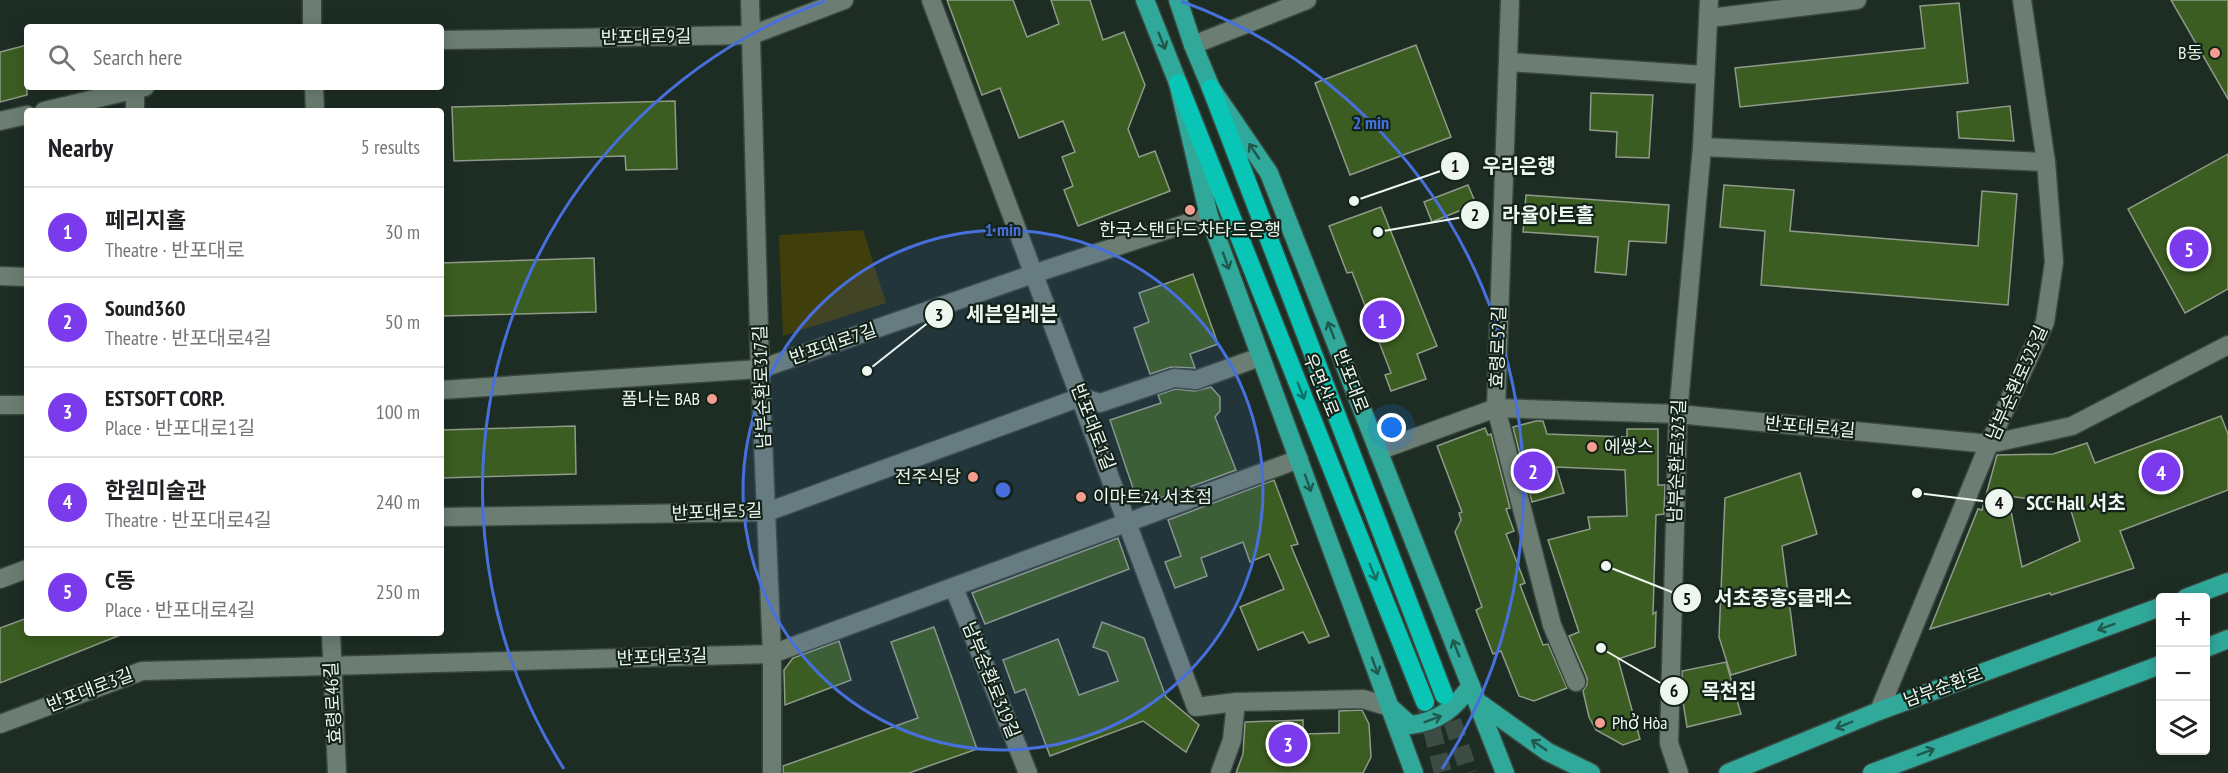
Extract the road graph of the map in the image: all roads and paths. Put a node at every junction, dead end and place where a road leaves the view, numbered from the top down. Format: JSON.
{"nodes":[{"id":1,"x":312,"y":0,"type":"edge"},
{"id":2,"x":750,"y":0,"type":"edge"},
{"id":3,"x":844,"y":0,"type":"edge"},
{"id":4,"x":931,"y":0,"type":"edge"},
{"id":5,"x":1145,"y":0,"type":"edge"},
{"id":6,"x":1178,"y":0,"type":"edge"},
{"id":7,"x":1307,"y":0,"type":"edge"},
{"id":8,"x":1510,"y":0,"type":"edge"},
{"id":9,"x":1709,"y":0,"type":"edge"},
{"id":10,"x":1857,"y":0,"type":"edge"},
{"id":11,"x":2022,"y":0,"type":"edge"},
{"id":12,"x":1710,"y":18,"type":"junction"},
{"id":13,"x":312,"y":24,"type":"edge"},
{"id":14,"x":752,"y":35,"type":"junction"},
{"id":15,"x":444,"y":40,"type":"edge"},
{"id":16,"x":1193,"y":45,"type":"junction"},
{"id":17,"x":1509,"y":62,"type":"junction"},
{"id":18,"x":1704,"y":75,"type":"junction"},
{"id":19,"x":1178,"y":83,"type":"junction"},
{"id":20,"x":1211,"y":88,"type":"junction"},
{"id":21,"x":132,"y":90,"type":"edge"},
{"id":22,"x":140,"y":90,"type":"edge"},
{"id":23,"x":314,"y":90,"type":"edge"},
{"id":24,"x":57,"y":108,"type":"edge"},
{"id":25,"x":136,"y":108,"type":"edge"},
{"id":26,"x":315,"y":108,"type":"edge"},
{"id":27,"x":24,"y":116,"type":"edge"},
{"id":28,"x":0,"y":121,"type":"edge"},
{"id":29,"x":1702,"y":147,"type":"junction"},
{"id":30,"x":2046,"y":162,"type":"junction"},
{"id":31,"x":1209,"y":216,"type":"junction"},
{"id":32,"x":1036,"y":273,"type":"junction"},
{"id":33,"x":0,"y":276,"type":"edge"},
{"id":34,"x":24,"y":277,"type":"edge"},
{"id":35,"x":2228,"y":345,"type":"edge"},
{"id":36,"x":1260,"y":357,"type":"junction"},
{"id":37,"x":760,"y":369,"type":"junction"},
{"id":38,"x":444,"y":390,"type":"edge"},
{"id":39,"x":1081,"y":397,"type":"junction"},
{"id":40,"x":0,"y":405,"type":"edge"},
{"id":41,"x":24,"y":405,"type":"edge"},
{"id":42,"x":1496,"y":408,"type":"junction"},
{"id":43,"x":1678,"y":414,"type":"junction"},
{"id":44,"x":1989,"y":444,"type":"junction"},
{"id":45,"x":1378,"y":451,"type":"junction"},
{"id":46,"x":1299,"y":459,"type":"junction"},
{"id":47,"x":767,"y":512,"type":"junction"},
{"id":48,"x":444,"y":517,"type":"edge"},
{"id":49,"x":1129,"y":521,"type":"junction"},
{"id":50,"x":24,"y":570,"type":"edge"},
{"id":51,"x":0,"y":579,"type":"edge"},
{"id":52,"x":2228,"y":582,"type":"edge"},
{"id":53,"x":954,"y":588,"type":"junction"},
{"id":54,"x":2197,"y":593,"type":"edge"},
{"id":55,"x":2156,"y":608,"type":"edge"},
{"id":56,"x":331,"y":636,"type":"edge"},
{"id":57,"x":2228,"y":639,"type":"edge"},
{"id":58,"x":2208,"y":647,"type":"edge"},
{"id":59,"x":772,"y":654,"type":"junction"},
{"id":60,"x":331,"y":666,"type":"junction"},
{"id":61,"x":2156,"y":666,"type":"edge"},
{"id":62,"x":1576,"y":682,"type":"dead end"},
{"id":63,"x":1474,"y":694,"type":"junction"},
{"id":64,"x":1444,"y":695,"type":"tunnel mouth"},
{"id":65,"x":1236,"y":702,"type":"junction"},
{"id":66,"x":1425,"y":702,"type":"tunnel mouth"},
{"id":67,"x":1390,"y":707,"type":"junction"},
{"id":68,"x":1879,"y":711,"type":"junction"},
{"id":69,"x":0,"y":724,"type":"edge"},
{"id":70,"x":337,"y":773,"type":"edge"},
{"id":71,"x":772,"y":773,"type":"edge"},
{"id":72,"x":1028,"y":773,"type":"edge"},
{"id":73,"x":1220,"y":773,"type":"edge"},
{"id":74,"x":1402,"y":773,"type":"edge"},
{"id":75,"x":1414,"y":773,"type":"edge"},
{"id":76,"x":1505,"y":773,"type":"edge"},
{"id":77,"x":1590,"y":773,"type":"edge"},
{"id":78,"x":1679,"y":773,"type":"edge"},
{"id":79,"x":1728,"y":773,"type":"edge"},
{"id":80,"x":1872,"y":773,"type":"edge"}],
"edges":[{"from":1,"to":13,"type":"street"},
{"from":2,"to":14,"type":"street","name":"남부순환로317길"},
{"from":3,"to":14,"type":"street","name":"반포대로9길"},
{"from":4,"to":32,"type":"street","name":"반포대로1길"},
{"from":5,"to":19,"type":"main road","one_way":true},
{"from":6,"to":16,"type":"main road","name":"반포대로"},
{"from":7,"to":16,"type":"street"},
{"from":8,"to":17,"type":"street","name":"효령로52길"},
{"from":9,"to":12,"type":"street","name":"남부순환로323길"},
{"from":10,"to":12,"type":"street"},
{"from":11,"to":30,"type":"street","name":"남부순환로325길"},
{"from":12,"to":18,"type":"street","name":"남부순환로323길"},
{"from":14,"to":15,"type":"street","name":"반포대로9길"},
{"from":14,"to":37,"type":"street","name":"남부순환로317길"},
{"from":16,"to":20,"type":"main road","name":"반포대로"},
{"from":17,"to":18,"type":"street"},
{"from":17,"to":42,"type":"street","name":"효령로52길"},
{"from":18,"to":29,"type":"street","name":"남부순환로323길"},
{"from":19,"to":31,"type":"main road"},
{"from":19,"to":66,"type":"highway","name":"우면산로","one_way":true},
{"from":45,"to":20,"type":"main road","name":"반포대로","one_way":true},
{"from":20,"to":64,"type":"highway","name":"우면산로"},
{"from":21,"to":24,"type":"street"},
{"from":22,"to":25,"type":"street"},
{"from":23,"to":26,"type":"street"},
{"from":27,"to":28,"type":"street"},
{"from":29,"to":30,"type":"street"},
{"from":29,"to":43,"type":"street","name":"남부순환로323길"},
{"from":30,"to":44,"type":"street","name":"남부순환로325길"},
{"from":31,"to":32,"type":"street","name":"반포대로7길"},
{"from":31,"to":36,"type":"main road","one_way":true},
{"from":32,"to":37,"type":"street","name":"반포대로7길"},
{"from":32,"to":39,"type":"street","name":"반포대로1길"},
{"from":33,"to":34,"type":"street"},
{"from":35,"to":44,"type":"street","name":"반포대로4길"},
{"from":36,"to":39,"type":"street"},
{"from":36,"to":46,"type":"main road"},
{"from":37,"to":38,"type":"street","name":"반포대로7길"},
{"from":37,"to":47,"type":"street","name":"남부순환로317길"},
{"from":39,"to":47,"type":"street","name":"반포대로5길"},
{"from":39,"to":49,"type":"street","name":"반포대로1길"},
{"from":40,"to":41,"type":"street"},
{"from":42,"to":43,"type":"street","name":"반포대로4길"},
{"from":42,"to":45,"type":"street","name":"반포대로4길"},
{"from":42,"to":62,"type":"street","name":"효령로52길"},
{"from":43,"to":44,"type":"street","name":"반포대로4길"},
{"from":43,"to":78,"type":"street","name":"남부순환로323길"},
{"from":44,"to":68,"type":"street","name":"남부순환로325길"},
{"from":63,"to":45,"type":"main road","name":"반포대로","one_way":true},
{"from":46,"to":49,"type":"street","name":"반포대로3길"},
{"from":46,"to":67,"type":"main road","one_way":true},
{"from":47,"to":48,"type":"street","name":"반포대로5길"},
{"from":47,"to":59,"type":"street","name":"남부순환로317길"},
{"from":49,"to":53,"type":"street","name":"반포대로3길"},
{"from":49,"to":65,"type":"street","name":"반포대로1길"},
{"from":50,"to":51,"type":"street"},
{"from":52,"to":54,"type":"main road"},
{"from":53,"to":59,"type":"street","name":"반포대로3길"},
{"from":53,"to":72,"type":"street","name":"남부순환로319길"},
{"from":55,"to":68,"type":"main road","name":"남부순환로","one_way":true},
{"from":56,"to":60,"type":"street","name":"효령로46길"},
{"from":57,"to":58,"type":"main road"},
{"from":59,"to":60,"type":"street","name":"반포대로3길"},
{"from":59,"to":71,"type":"street","name":"남부순환로317길"},
{"from":60,"to":69,"type":"street","name":"반포대로3길"},
{"from":60,"to":70,"type":"street","name":"효령로46길"},
{"from":80,"to":61,"type":"main road","one_way":true},
{"from":67,"to":63,"type":"main road","one_way":true},
{"from":63,"to":76,"type":"main road","name":"반포대로"},
{"from":77,"to":63,"type":"main road","one_way":true},
{"from":65,"to":67,"type":"street","name":"반포대로1길"},
{"from":65,"to":73,"type":"street"},
{"from":67,"to":74,"type":"main road"},
{"from":67,"to":75,"type":"main road"},
{"from":68,"to":79,"type":"main road","name":"남부순환로","one_way":true}]}
